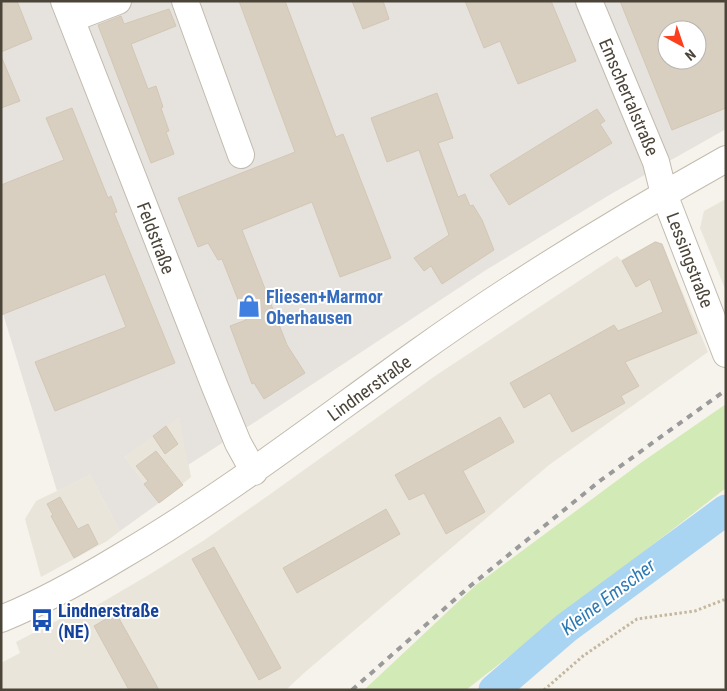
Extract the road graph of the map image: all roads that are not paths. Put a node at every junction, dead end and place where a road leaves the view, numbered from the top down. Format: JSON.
{"nodes":[{"id":1,"x":118,"y":1,"type":"edge"},
{"id":2,"x":185,"y":1,"type":"edge"},
{"id":3,"x":589,"y":1,"type":"edge"},
{"id":4,"x":68,"y":10,"type":"edge"},
{"id":5,"x":241,"y":155,"type":"dead end"},
{"id":6,"x":726,"y":159,"type":"edge"},
{"id":7,"x":664,"y":194,"type":"junction"},
{"id":8,"x":726,"y":354,"type":"edge"},
{"id":9,"x":254,"y":472,"type":"junction"},
{"id":10,"x":5,"y":619,"type":"edge"}],
"edges":[{"from":1,"to":4,"type":"street"},
{"from":2,"to":5,"type":"street"},
{"from":3,"to":7,"type":"street","name":"Emschertalstraße"},
{"from":4,"to":9,"type":"street","name":"Feldstraße"},
{"from":6,"to":7,"type":"street","name":"Lindnerstraße"},
{"from":7,"to":8,"type":"street","name":"Lessingstraße"},
{"from":7,"to":9,"type":"street","name":"Lindnerstraße"},
{"from":9,"to":10,"type":"street","name":"Lindnerstraße"}]}
